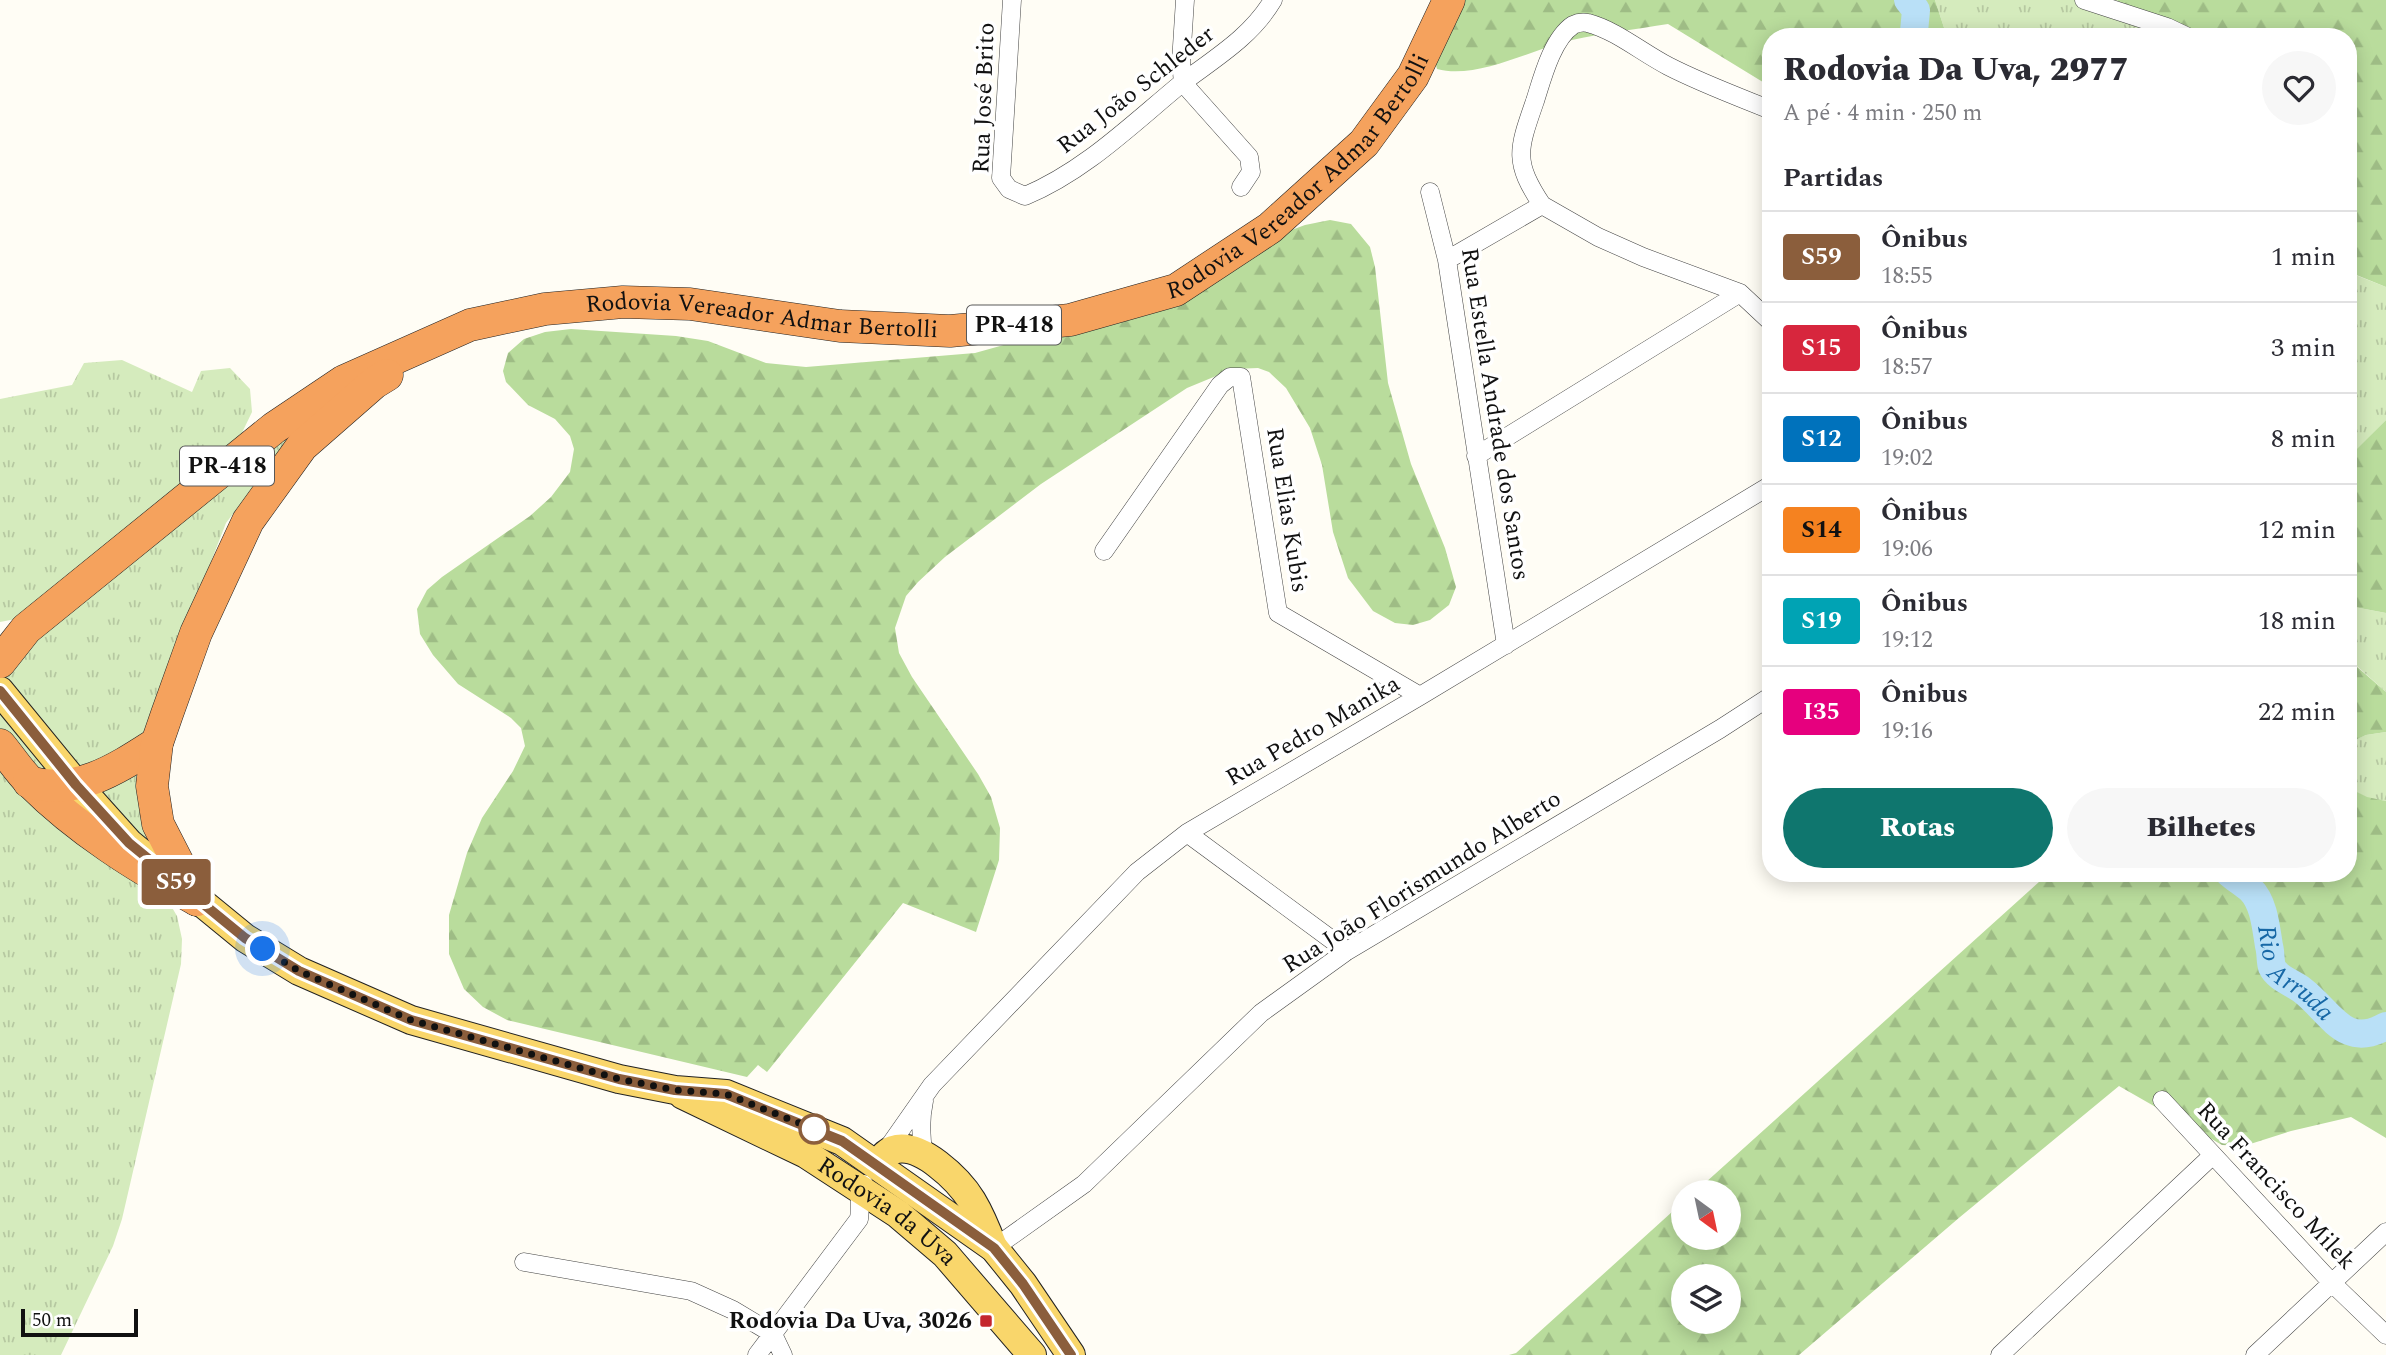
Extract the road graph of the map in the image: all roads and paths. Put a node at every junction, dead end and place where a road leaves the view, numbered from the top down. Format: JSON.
{"nodes":[{"id":1,"x":1012,"y":0,"type":"edge"},
{"id":2,"x":1185,"y":0,"type":"edge"},
{"id":3,"x":1273,"y":0,"type":"edge"},
{"id":4,"x":1448,"y":0,"type":"edge"},
{"id":5,"x":2084,"y":0,"type":"edge"},
{"id":6,"x":2169,"y":28,"type":"edge"},
{"id":7,"x":1183,"y":83,"type":"junction"},
{"id":8,"x":1762,"y":106,"type":"edge"},
{"id":9,"x":1054,"y":184,"type":"joint"},
{"id":10,"x":1241,"y":187,"type":"dead end"},
{"id":11,"x":1430,"y":192,"type":"dead end"},
{"id":12,"x":1542,"y":205,"type":"junction"},
{"id":13,"x":1447,"y":260,"type":"junction"},
{"id":14,"x":1740,"y":293,"type":"junction"},
{"id":15,"x":1762,"y":313,"type":"edge"},
{"id":16,"x":447,"y":336,"type":"junction"},
{"id":17,"x":1476,"y":456,"type":"junction"},
{"id":18,"x":1762,"y":490,"type":"edge"},
{"id":19,"x":1104,"y":551,"type":"dead end"},
{"id":20,"x":13,"y":631,"type":"edge"},
{"id":21,"x":1506,"y":645,"type":"junction"},
{"id":22,"x":0,"y":662,"type":"edge"},
{"id":23,"x":0,"y":691,"type":"edge"},
{"id":24,"x":1420,"y":696,"type":"junction"},
{"id":25,"x":1762,"y":702,"type":"edge"},
{"id":26,"x":157,"y":743,"type":"junction"},
{"id":27,"x":0,"y":745,"type":"edge"},
{"id":28,"x":30,"y":782,"type":"junction"},
{"id":29,"x":76,"y":785,"type":"junction"},
{"id":30,"x":1187,"y":832,"type":"junction"},
{"id":31,"x":197,"y":900,"type":"junction"},
{"id":32,"x":1347,"y":951,"type":"junction"},
{"id":33,"x":932,"y":1085,"type":"junction"},
{"id":34,"x":675,"y":1090,"type":"junction"},
{"id":35,"x":2162,"y":1100,"type":"dead end"},
{"id":36,"x":924,"y":1154,"type":"junction"},
{"id":37,"x":2213,"y":1155,"type":"junction"},
{"id":38,"x":877,"y":1164,"type":"junction"},
{"id":39,"x":859,"y":1190,"type":"junction"},
{"id":40,"x":2386,"y":1232,"type":"edge"},
{"id":41,"x":994,"y":1248,"type":"junction"},
{"id":42,"x":524,"y":1262,"type":"dead end"},
{"id":43,"x":2332,"y":1283,"type":"junction"},
{"id":44,"x":773,"y":1334,"type":"junction"},
{"id":45,"x":2386,"y":1335,"type":"edge"},
{"id":46,"x":757,"y":1355,"type":"edge"},
{"id":47,"x":783,"y":1355,"type":"edge"},
{"id":48,"x":1032,"y":1355,"type":"edge"},
{"id":49,"x":1071,"y":1355,"type":"edge"},
{"id":50,"x":2000,"y":1355,"type":"edge"},
{"id":51,"x":2255,"y":1355,"type":"edge"}],
"edges":[{"from":1,"to":9,"type":"street","name":"Rua José Brito"},
{"from":2,"to":7,"type":"street"},
{"from":3,"to":7,"type":"street","name":"Rua João Schleder"},
{"from":4,"to":16,"type":"highway","name":"Rodovia Vereador Admar Bertolli","number":"PR-418"},
{"from":5,"to":6,"type":"street"},
{"from":7,"to":9,"type":"street","name":"Rua João Schleder"},
{"from":7,"to":10,"type":"street"},
{"from":8,"to":12,"type":"street"},
{"from":11,"to":13,"type":"street","name":"Rua Estella Andrade dos Santos"},
{"from":12,"to":13,"type":"street"},
{"from":12,"to":14,"type":"street"},
{"from":13,"to":17,"type":"street","name":"Rua Estella Andrade dos Santos"},
{"from":14,"to":15,"type":"street"},
{"from":14,"to":17,"type":"street"},
{"from":16,"to":20,"type":"highway","name":"Rodovia Vereador Admar Bertolli","number":"PR-418"},
{"from":16,"to":26,"type":"highway","name":"Rodovia Vereador Admar Bertolli","number":"PR-418"},
{"from":17,"to":21,"type":"street","name":"Rua Estella Andrade dos Santos"},
{"from":18,"to":21,"type":"street","name":"Rua Pedro Manika"},
{"from":19,"to":24,"type":"street","name":"Rua Elias Kubis"},
{"from":20,"to":22,"type":"highway","name":"Rodovia Vereador Admar Bertolli","number":"PR-418"},
{"from":21,"to":24,"type":"street","name":"Rua Pedro Manika"},
{"from":23,"to":29,"type":"main road","name":"Rodovia da Uva"},
{"from":24,"to":30,"type":"street","name":"Rua Pedro Manika"},
{"from":25,"to":32,"type":"street","name":"Rua João Florismundo Alberto"},
{"from":26,"to":29,"type":"highway"},
{"from":26,"to":31,"type":"highway","name":"Rodovia Vereador Admar Bertolli"},
{"from":27,"to":28,"type":"highway"},
{"from":28,"to":29,"type":"highway"},
{"from":28,"to":31,"type":"highway"},
{"from":29,"to":31,"type":"main road","name":"Rodovia da Uva"},
{"from":30,"to":32,"type":"street"},
{"from":30,"to":33,"type":"street","name":"Rua Pedro Manika"},
{"from":31,"to":34,"type":"main road","name":"Rodovia da Uva"},
{"from":32,"to":41,"type":"street","name":"Rua João Florismundo Alberto"},
{"from":33,"to":36,"type":"street","name":"Rua Pedro Manika"},
{"from":33,"to":38,"type":"street","name":"Rua Pedro Manika"},
{"from":34,"to":38,"type":"main road","name":"Rodovia da Uva"},
{"from":34,"to":39,"type":"main road","name":"Rodovia da Uva"},
{"from":35,"to":37,"type":"street","name":"Rua Francisco Milek"},
{"from":36,"to":38,"type":"main road"},
{"from":36,"to":41,"type":"main road"},
{"from":37,"to":43,"type":"street","name":"Rua Francisco Milek"},
{"from":37,"to":50,"type":"street"},
{"from":38,"to":39,"type":"street","name":"Rua Pedro Manika"},
{"from":38,"to":41,"type":"main road","name":"Rodovia da Uva"},
{"from":39,"to":44,"type":"street"},
{"from":39,"to":48,"type":"main road","name":"Rodovia da Uva"},
{"from":40,"to":43,"type":"street"},
{"from":41,"to":49,"type":"main road","name":"Rodovia da Uva"},
{"from":42,"to":44,"type":"street"},
{"from":43,"to":45,"type":"street","name":"Rua Francisco Milek"},
{"from":43,"to":51,"type":"street"},
{"from":44,"to":46,"type":"street"},
{"from":44,"to":47,"type":"street"}]}
